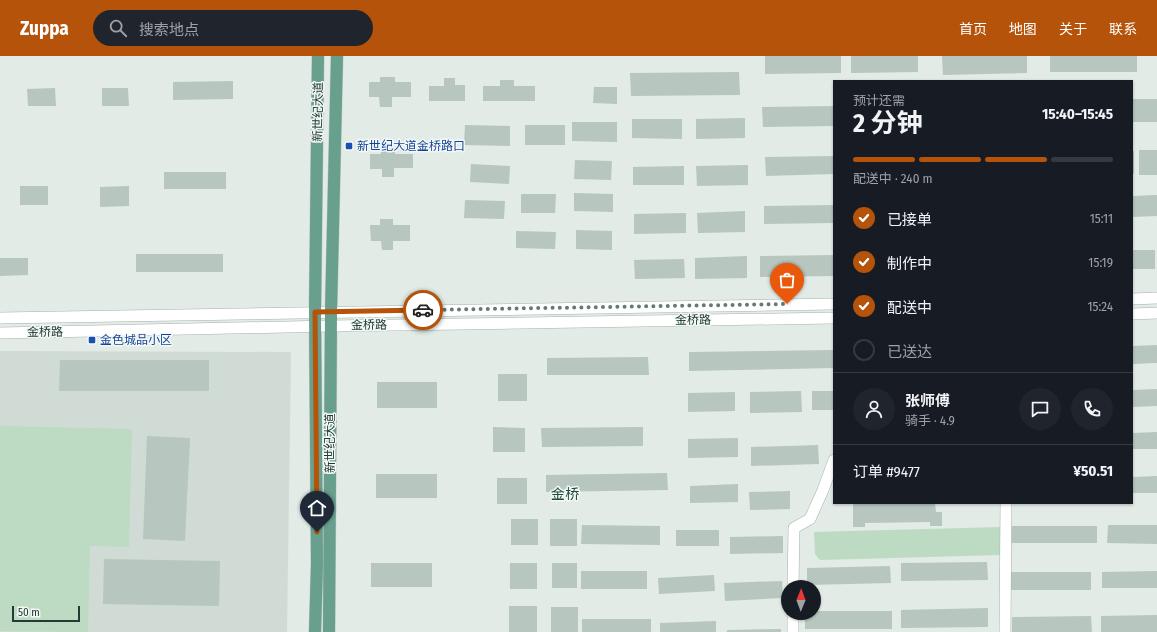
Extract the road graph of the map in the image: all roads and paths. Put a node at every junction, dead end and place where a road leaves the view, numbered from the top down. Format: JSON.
{"nodes":[{"id":1,"x":318,"y":56,"type":"edge"},
{"id":2,"x":337,"y":56,"type":"edge"},
{"id":3,"x":1157,"y":298,"type":"edge"},
{"id":4,"x":1133,"y":299,"type":"edge"},
{"id":5,"x":833,"y":304,"type":"edge"},
{"id":6,"x":315,"y":312,"type":"junction"},
{"id":7,"x":331,"y":312,"type":"junction"},
{"id":8,"x":1133,"y":314,"type":"edge"},
{"id":9,"x":1157,"y":314,"type":"edge"},
{"id":10,"x":0,"y":318,"type":"edge"},
{"id":11,"x":833,"y":318,"type":"edge"},
{"id":12,"x":315,"y":326,"type":"junction"},
{"id":13,"x":331,"y":326,"type":"junction"},
{"id":14,"x":0,"y":333,"type":"edge"},
{"id":15,"x":833,"y":463,"type":"edge"},
{"id":16,"x":1006,"y":504,"type":"edge"},
{"id":17,"x":793,"y":580,"type":"edge"},
{"id":18,"x":793,"y":620,"type":"edge"},
{"id":19,"x":315,"y":632,"type":"edge"},
{"id":20,"x":329,"y":632,"type":"edge"},
{"id":21,"x":793,"y":632,"type":"edge"},
{"id":22,"x":1005,"y":632,"type":"edge"}],
"edges":[{"from":1,"to":6,"type":"main road","name":"新世纪大道"},
{"from":2,"to":7,"type":"main road","name":"新世纪大道"},
{"from":3,"to":4,"type":"street"},
{"from":5,"to":7,"type":"street","name":"金桥路"},
{"from":6,"to":7,"type":"street","name":"金桥路"},
{"from":6,"to":10,"type":"street","name":"金桥路"},
{"from":6,"to":12,"type":"main road","name":"新世纪大道"},
{"from":7,"to":13,"type":"main road","name":"新世纪大道"},
{"from":8,"to":9,"type":"street"},
{"from":11,"to":13,"type":"street","name":"金桥路"},
{"from":12,"to":13,"type":"street","name":"金桥路"},
{"from":12,"to":14,"type":"street","name":"金桥路"},
{"from":12,"to":19,"type":"main road","name":"新世纪大道"},
{"from":13,"to":20,"type":"main road","name":"新世纪大道"},
{"from":15,"to":17,"type":"street"},
{"from":16,"to":22,"type":"street"},
{"from":18,"to":21,"type":"street"}]}
